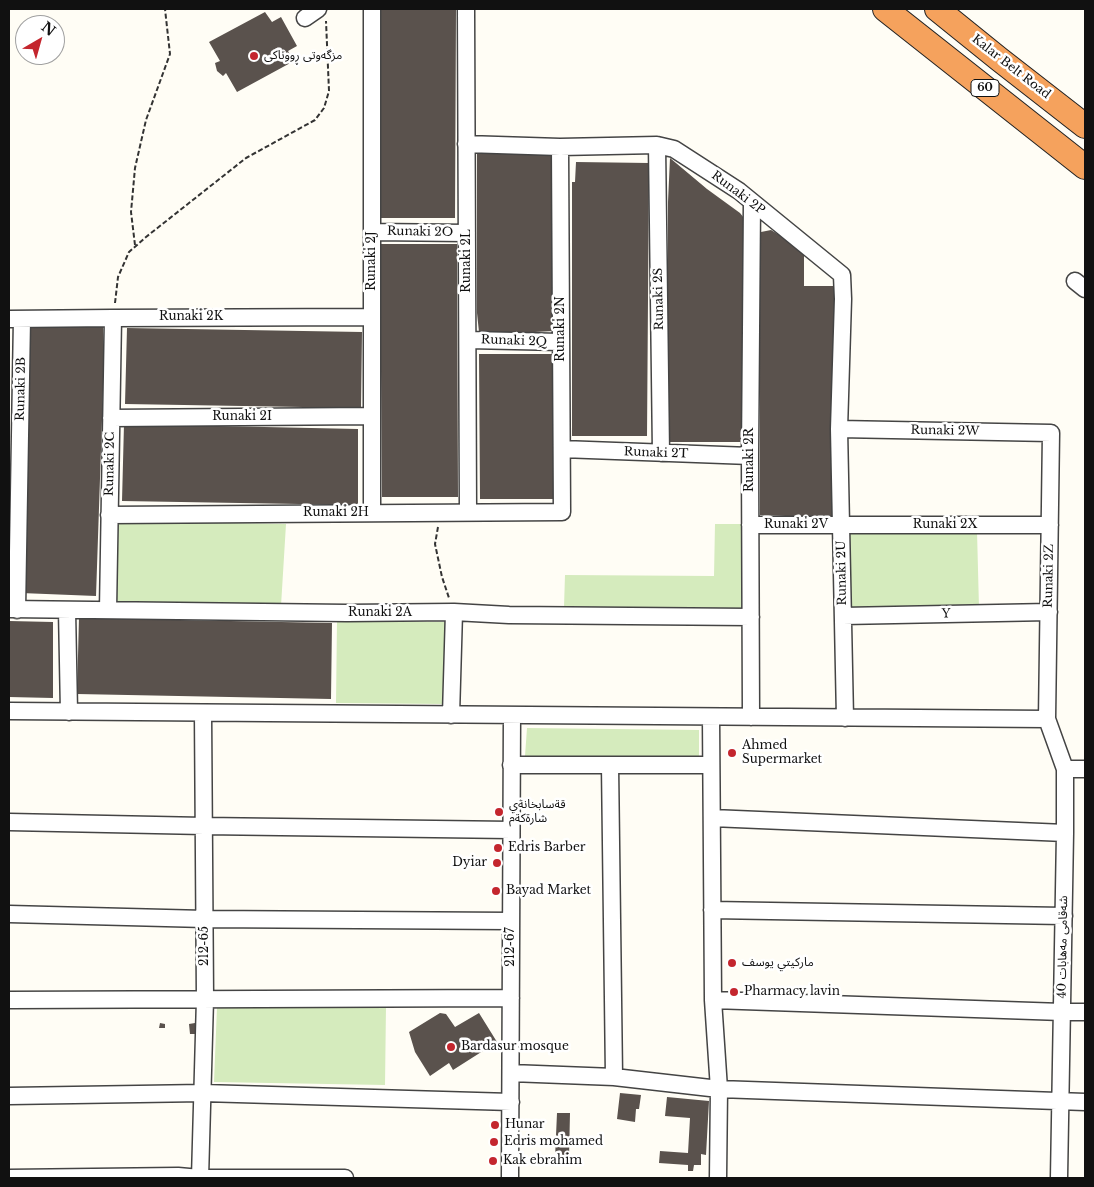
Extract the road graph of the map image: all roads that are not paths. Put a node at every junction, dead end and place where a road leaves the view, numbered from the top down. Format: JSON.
{"nodes":[{"id":1,"x":372,"y":9,"type":"edge"},
{"id":2,"x":466,"y":9,"type":"edge"},
{"id":3,"x":885,"y":9,"type":"edge"},
{"id":4,"x":937,"y":9,"type":"edge"},
{"id":5,"x":1085,"y":126,"type":"edge"},
{"id":6,"x":466,"y":144,"type":"junction"},
{"id":7,"x":657,"y":145,"type":"junction"},
{"id":8,"x":560,"y":146,"type":"junction"},
{"id":9,"x":1085,"y":167,"type":"edge"},
{"id":10,"x":752,"y":203,"type":"junction"},
{"id":11,"x":372,"y":232,"type":"junction"},
{"id":12,"x":467,"y":233,"type":"junction"},
{"id":13,"x":372,"y":317,"type":"junction"},
{"id":14,"x":113,"y":318,"type":"junction"},
{"id":15,"x":16,"y":319,"type":"edge"},
{"id":16,"x":468,"y":340,"type":"junction"},
{"id":17,"x":561,"y":342,"type":"junction"},
{"id":18,"x":372,"y":416,"type":"junction"},
{"id":19,"x":111,"y":418,"type":"junction"},
{"id":20,"x":15,"y":420,"type":"edge"},
{"id":21,"x":839,"y":429,"type":"junction"},
{"id":22,"x":1051,"y":433,"type":"joint"},
{"id":23,"x":562,"y":449,"type":"junction"},
{"id":24,"x":661,"y":453,"type":"junction"},
{"id":25,"x":750,"y":456,"type":"junction"},
{"id":26,"x":468,"y":512,"type":"junction"},
{"id":27,"x":562,"y":512,"type":"joint"},
{"id":28,"x":372,"y":513,"type":"junction"},
{"id":29,"x":14,"y":514,"type":"edge"},
{"id":30,"x":109,"y":514,"type":"junction"},
{"id":31,"x":750,"y":525,"type":"junction"},
{"id":32,"x":841,"y":525,"type":"junction"},
{"id":33,"x":1050,"y":525,"type":"junction"},
{"id":34,"x":13,"y":609,"type":"edge"},
{"id":35,"x":68,"y":610,"type":"junction"},
{"id":36,"x":108,"y":610,"type":"junction"},
{"id":37,"x":454,"y":612,"type":"junction"},
{"id":38,"x":1049,"y":612,"type":"junction"},
{"id":39,"x":843,"y":616,"type":"junction"},
{"id":40,"x":751,"y":617,"type":"junction"},
{"id":41,"x":9,"y":711,"type":"edge"},
{"id":42,"x":69,"y":712,"type":"junction"},
{"id":43,"x":203,"y":713,"type":"junction"},
{"id":44,"x":451,"y":715,"type":"junction"},
{"id":45,"x":512,"y":715,"type":"junction"},
{"id":46,"x":711,"y":717,"type":"junction"},
{"id":47,"x":751,"y":717,"type":"junction"},
{"id":48,"x":845,"y":718,"type":"junction"},
{"id":49,"x":1047,"y":719,"type":"junction"},
{"id":50,"x":711,"y":764,"type":"junction"},
{"id":51,"x":511,"y":765,"type":"junction"},
{"id":52,"x":610,"y":765,"type":"junction"},
{"id":53,"x":1065,"y":769,"type":"junction"},
{"id":54,"x":1085,"y":769,"type":"edge"},
{"id":55,"x":712,"y":818,"type":"junction"},
{"id":56,"x":9,"y":822,"type":"edge"},
{"id":57,"x":204,"y":826,"type":"junction"},
{"id":58,"x":511,"y":830,"type":"junction"},
{"id":59,"x":1065,"y":833,"type":"junction"},
{"id":60,"x":712,"y":910,"type":"junction"},
{"id":61,"x":9,"y":914,"type":"edge"},
{"id":62,"x":1064,"y":916,"type":"junction"},
{"id":63,"x":204,"y":919,"type":"junction"},
{"id":64,"x":511,"y":921,"type":"junction"},
{"id":65,"x":511,"y":998,"type":"junction"},
{"id":66,"x":205,"y":999,"type":"junction"},
{"id":67,"x":9,"y":1000,"type":"edge"},
{"id":68,"x":713,"y":1000,"type":"junction"},
{"id":69,"x":1062,"y":1012,"type":"junction"},
{"id":70,"x":1085,"y":1012,"type":"edge"},
{"id":71,"x":511,"y":1073,"type":"junction"},
{"id":72,"x":614,"y":1077,"type":"junction"},
{"id":73,"x":719,"y":1089,"type":"junction"},
{"id":74,"x":203,"y":1093,"type":"junction"},
{"id":75,"x":9,"y":1096,"type":"edge"},
{"id":76,"x":1060,"y":1100,"type":"junction"},
{"id":77,"x":510,"y":1102,"type":"junction"},
{"id":78,"x":1085,"y":1102,"type":"edge"},
{"id":79,"x":9,"y":1178,"type":"edge"},
{"id":80,"x":200,"y":1178,"type":"edge"},
{"id":81,"x":345,"y":1178,"type":"edge"},
{"id":82,"x":510,"y":1178,"type":"edge"},
{"id":83,"x":718,"y":1178,"type":"edge"},
{"id":84,"x":1058,"y":1178,"type":"edge"}],
"edges":[{"from":1,"to":11,"type":"street","name":"Runaki 2J"},
{"from":2,"to":6,"type":"street","name":"Runaki 2L"},
{"from":3,"to":9,"type":"highway","number":"60"},
{"from":4,"to":5,"type":"highway","name":"Kalar Belt Road","number":"60"},
{"from":6,"to":8,"type":"street","name":"Runaki 2P"},
{"from":6,"to":12,"type":"street","name":"Runaki 2L"},
{"from":7,"to":8,"type":"street","name":"Runaki 2P"},
{"from":7,"to":10,"type":"street","name":"Runaki 2P"},
{"from":7,"to":24,"type":"street","name":"Runaki 2S"},
{"from":8,"to":17,"type":"street","name":"Runaki 2N"},
{"from":10,"to":21,"type":"street","name":"Runaki 2P"},
{"from":10,"to":25,"type":"street","name":"Runaki 2R"},
{"from":11,"to":12,"type":"street","name":"Runaki 2O"},
{"from":11,"to":13,"type":"street","name":"Runaki 2J"},
{"from":12,"to":16,"type":"street","name":"Runaki 2L"},
{"from":13,"to":14,"type":"street","name":"Runaki 2K"},
{"from":13,"to":18,"type":"street","name":"Runaki 2J"},
{"from":14,"to":15,"type":"street","name":"Runaki 2K"},
{"from":14,"to":19,"type":"street","name":"Runaki 2C"},
{"from":15,"to":20,"type":"street","name":"Runaki 2B"},
{"from":16,"to":17,"type":"street","name":"Runaki 2Q"},
{"from":16,"to":26,"type":"street","name":"Runaki 2L"},
{"from":17,"to":23,"type":"street","name":"Runaki 2N"},
{"from":18,"to":19,"type":"street","name":"Runaki 2I"},
{"from":18,"to":28,"type":"street","name":"Runaki 2J"},
{"from":19,"to":30,"type":"street","name":"Runaki 2C"},
{"from":20,"to":29,"type":"street","name":"Runaki 2B"},
{"from":21,"to":22,"type":"street","name":"Runaki 2W"},
{"from":21,"to":32,"type":"street","name":"Runaki 2U"},
{"from":22,"to":33,"type":"street","name":"Runaki 2Z"},
{"from":23,"to":24,"type":"street","name":"Runaki 2T"},
{"from":23,"to":27,"type":"street","name":"Runaki 2N"},
{"from":24,"to":25,"type":"street","name":"Runaki 2T"},
{"from":25,"to":31,"type":"street","name":"Runaki 2R"},
{"from":26,"to":27,"type":"street","name":"Runaki 2H"},
{"from":26,"to":28,"type":"street","name":"Runaki 2H"},
{"from":28,"to":30,"type":"street","name":"Runaki 2H"},
{"from":29,"to":34,"type":"street","name":"Runaki 2B"},
{"from":30,"to":36,"type":"street","name":"Runaki 2C"},
{"from":31,"to":32,"type":"street","name":"Runaki 2V"},
{"from":31,"to":40,"type":"street","name":"Runaki 2R"},
{"from":32,"to":33,"type":"street","name":"Runaki 2X"},
{"from":32,"to":39,"type":"street","name":"Runaki 2U"},
{"from":33,"to":38,"type":"street","name":"Runaki 2Z"},
{"from":34,"to":35,"type":"street","name":"Runaki 2A"},
{"from":35,"to":36,"type":"street","name":"Runaki 2A"},
{"from":35,"to":42,"type":"street"},
{"from":36,"to":37,"type":"street","name":"Runaki 2A"},
{"from":37,"to":40,"type":"street","name":"Runaki 2A"},
{"from":37,"to":44,"type":"street"},
{"from":38,"to":39,"type":"street","name":"Y"},
{"from":38,"to":49,"type":"street","name":"Runaki 2Z"},
{"from":39,"to":48,"type":"street","name":"Runaki 2U"},
{"from":40,"to":47,"type":"street","name":"Runaki 2R"},
{"from":41,"to":42,"type":"street"},
{"from":42,"to":43,"type":"street"},
{"from":43,"to":44,"type":"street"},
{"from":43,"to":57,"type":"street","name":"212-65"},
{"from":44,"to":45,"type":"street"},
{"from":45,"to":46,"type":"street"},
{"from":45,"to":51,"type":"street","name":"212-67"},
{"from":46,"to":47,"type":"street"},
{"from":46,"to":50,"type":"street"},
{"from":47,"to":48,"type":"street"},
{"from":48,"to":49,"type":"street"},
{"from":49,"to":53,"type":"street","name":"شەقامی مەهابات 40"},
{"from":50,"to":52,"type":"street"},
{"from":50,"to":55,"type":"street"},
{"from":51,"to":52,"type":"street"},
{"from":51,"to":58,"type":"street","name":"212-67"},
{"from":52,"to":72,"type":"street"},
{"from":53,"to":54,"type":"street"},
{"from":53,"to":59,"type":"street","name":"شەقامی مەهابات 40"},
{"from":55,"to":59,"type":"street"},
{"from":55,"to":60,"type":"street"},
{"from":56,"to":57,"type":"street"},
{"from":57,"to":58,"type":"street"},
{"from":57,"to":63,"type":"street","name":"212-65"},
{"from":58,"to":64,"type":"street","name":"212-67"},
{"from":59,"to":62,"type":"street","name":"شەقامی مەهابات 40"},
{"from":60,"to":62,"type":"street"},
{"from":60,"to":68,"type":"street"},
{"from":61,"to":63,"type":"street"},
{"from":62,"to":69,"type":"street","name":"شەقامی مەهابات 40"},
{"from":63,"to":64,"type":"street"},
{"from":63,"to":66,"type":"street","name":"212-65"},
{"from":64,"to":65,"type":"street","name":"212-67"},
{"from":65,"to":66,"type":"street"},
{"from":65,"to":71,"type":"street","name":"212-67"},
{"from":66,"to":67,"type":"street"},
{"from":66,"to":74,"type":"street","name":"212-65"},
{"from":68,"to":69,"type":"street"},
{"from":68,"to":73,"type":"street"},
{"from":69,"to":70,"type":"street"},
{"from":69,"to":76,"type":"street","name":"شەقامی مەهابات 40"},
{"from":71,"to":72,"type":"street"},
{"from":71,"to":77,"type":"street","name":"212-67"},
{"from":72,"to":73,"type":"street"},
{"from":73,"to":76,"type":"street"},
{"from":73,"to":83,"type":"street"},
{"from":74,"to":75,"type":"street"},
{"from":74,"to":77,"type":"street"},
{"from":74,"to":80,"type":"street","name":"212-65"},
{"from":76,"to":78,"type":"street"},
{"from":76,"to":84,"type":"street","name":"شەقامی مەهابات 40"},
{"from":77,"to":82,"type":"street","name":"212-67"},
{"from":79,"to":80,"type":"street"},
{"from":80,"to":81,"type":"street"}]}
